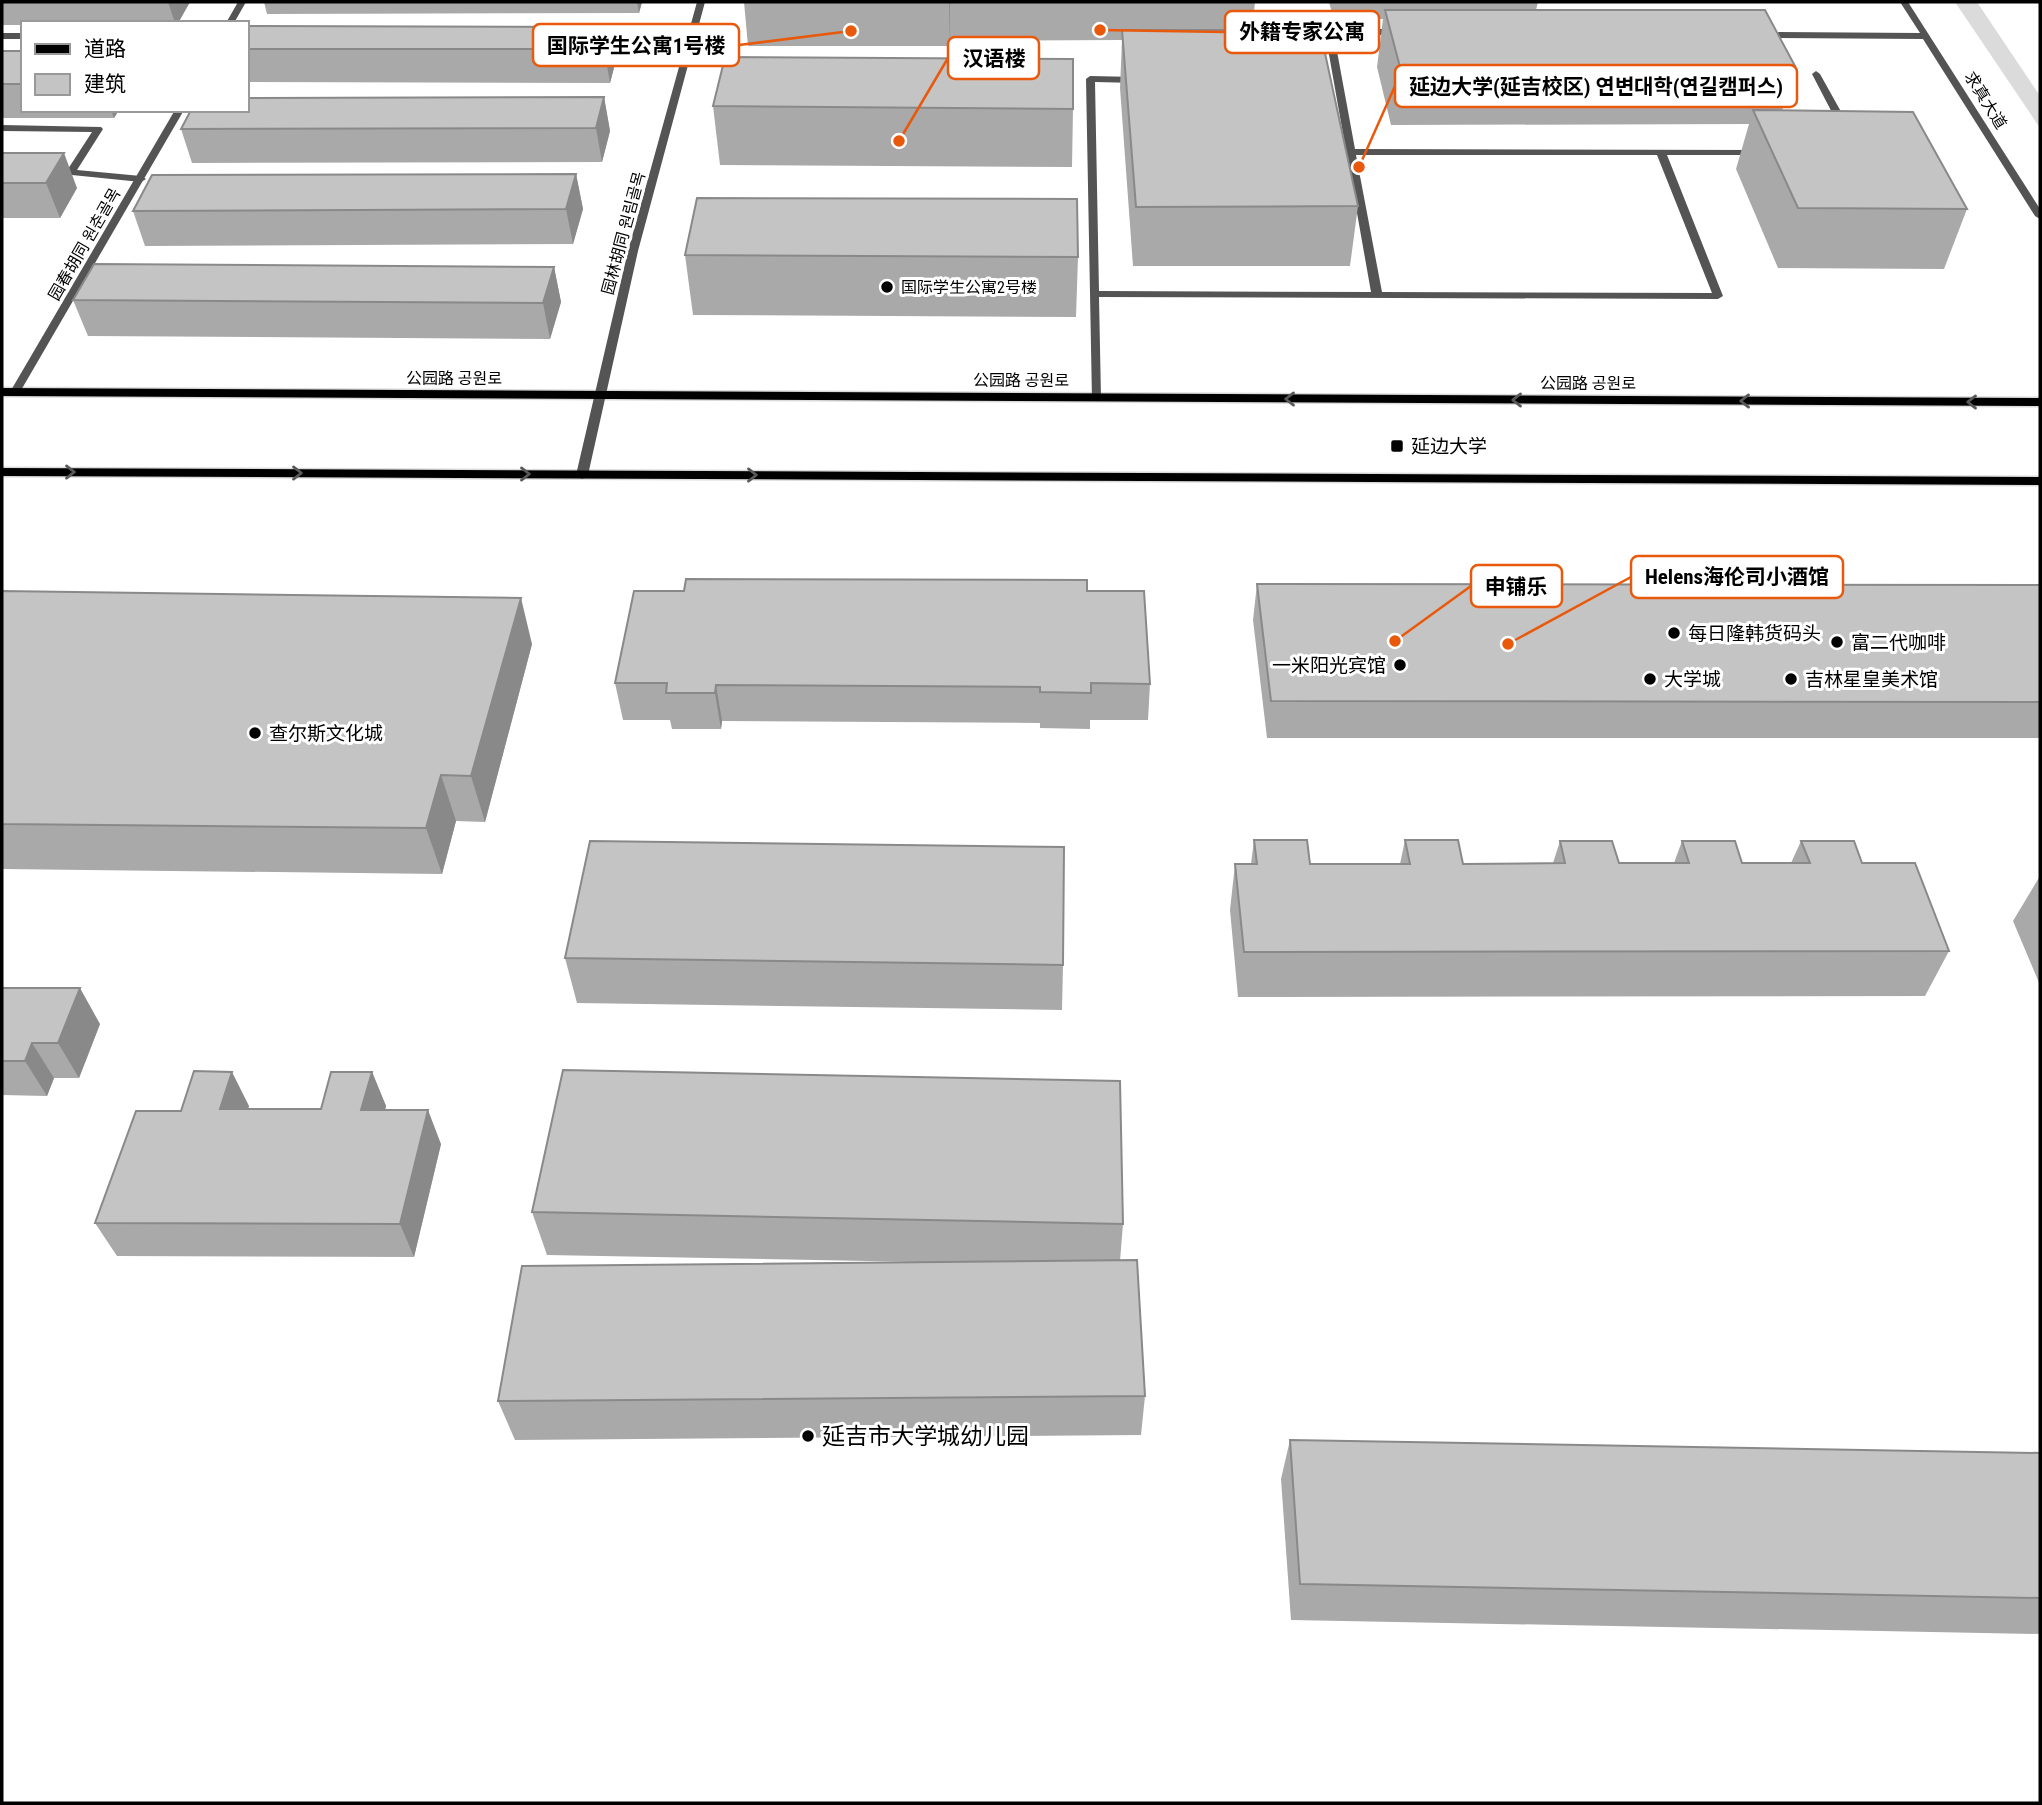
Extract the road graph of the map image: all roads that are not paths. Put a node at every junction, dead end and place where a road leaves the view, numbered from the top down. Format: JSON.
{"nodes":[{"id":1,"x":242,"y":2,"type":"edge"},
{"id":2,"x":701,"y":2,"type":"edge"},
{"id":3,"x":1904,"y":2,"type":"edge"},
{"id":4,"x":231,"y":21,"type":"edge"},
{"id":5,"x":1412,"y":32,"type":"edge"},
{"id":6,"x":1745,"y":35,"type":"edge"},
{"id":7,"x":2,"y":36,"type":"edge"},
{"id":8,"x":21,"y":36,"type":"edge"},
{"id":9,"x":1926,"y":36,"type":"junction"},
{"id":10,"x":1816,"y":74,"type":"dead end"},
{"id":11,"x":1145,"y":80,"type":"edge"},
{"id":12,"x":1324,"y":81,"type":"edge"},
{"id":13,"x":1338,"y":81,"type":"junction"},
{"id":14,"x":179,"y":112,"type":"edge"},
{"id":15,"x":2,"y":128,"type":"edge"},
{"id":16,"x":1852,"y":141,"type":"edge"},
{"id":17,"x":1351,"y":152,"type":"junction"},
{"id":18,"x":1661,"y":152,"type":"junction"},
{"id":19,"x":1766,"y":152,"type":"edge"},
{"id":20,"x":58,"y":172,"type":"edge"},
{"id":21,"x":71,"y":172,"type":"junction"},
{"id":22,"x":141,"y":179,"type":"junction"},
{"id":23,"x":2040,"y":216,"type":"edge"},
{"id":24,"x":1094,"y":294,"type":"junction"},
{"id":25,"x":1377,"y":295,"type":"junction"},
{"id":26,"x":8,"y":392,"type":"edge"},
{"id":27,"x":600,"y":396,"type":"junction"},
{"id":28,"x":1096,"y":398,"type":"junction"},
{"id":29,"x":2040,"y":402,"type":"edge"},
{"id":30,"x":2,"y":472,"type":"edge"},
{"id":31,"x":582,"y":475,"type":"junction"},
{"id":32,"x":2040,"y":481,"type":"edge"}],
"edges":[{"from":1,"to":4,"type":"street"},
{"from":2,"to":27,"type":"street","name":"园林胡同 원림골목"},
{"from":3,"to":9,"type":"street","name":"求真大道"},
{"from":5,"to":13,"type":"street"},
{"from":6,"to":9,"type":"street"},
{"from":7,"to":8,"type":"street"},
{"from":9,"to":23,"type":"street","name":"求真大道"},
{"from":10,"to":16,"type":"street"},
{"from":11,"to":24,"type":"street"},
{"from":12,"to":13,"type":"street"},
{"from":13,"to":17,"type":"street"},
{"from":14,"to":22,"type":"street","name":"园春胡同 원춘골목"},
{"from":15,"to":21,"type":"street"},
{"from":17,"to":18,"type":"street"},
{"from":17,"to":25,"type":"street"},
{"from":18,"to":19,"type":"street"},
{"from":18,"to":25,"type":"street"},
{"from":20,"to":21,"type":"street"},
{"from":21,"to":22,"type":"street"},
{"from":22,"to":26,"type":"street","name":"园春胡同 원춘골목"},
{"from":24,"to":25,"type":"street"},
{"from":24,"to":28,"type":"street"},
{"from":26,"to":27,"type":"main road","name":"公园路 공원로"},
{"from":27,"to":28,"type":"main road","name":"公园路 공원로"},
{"from":27,"to":31,"type":"street","name":"园林胡同 원림골목"},
{"from":29,"to":28,"type":"main road","name":"公园路 공원로","one_way":true},
{"from":30,"to":31,"type":"main road","one_way":true},
{"from":31,"to":32,"type":"main road","one_way":true}]}
